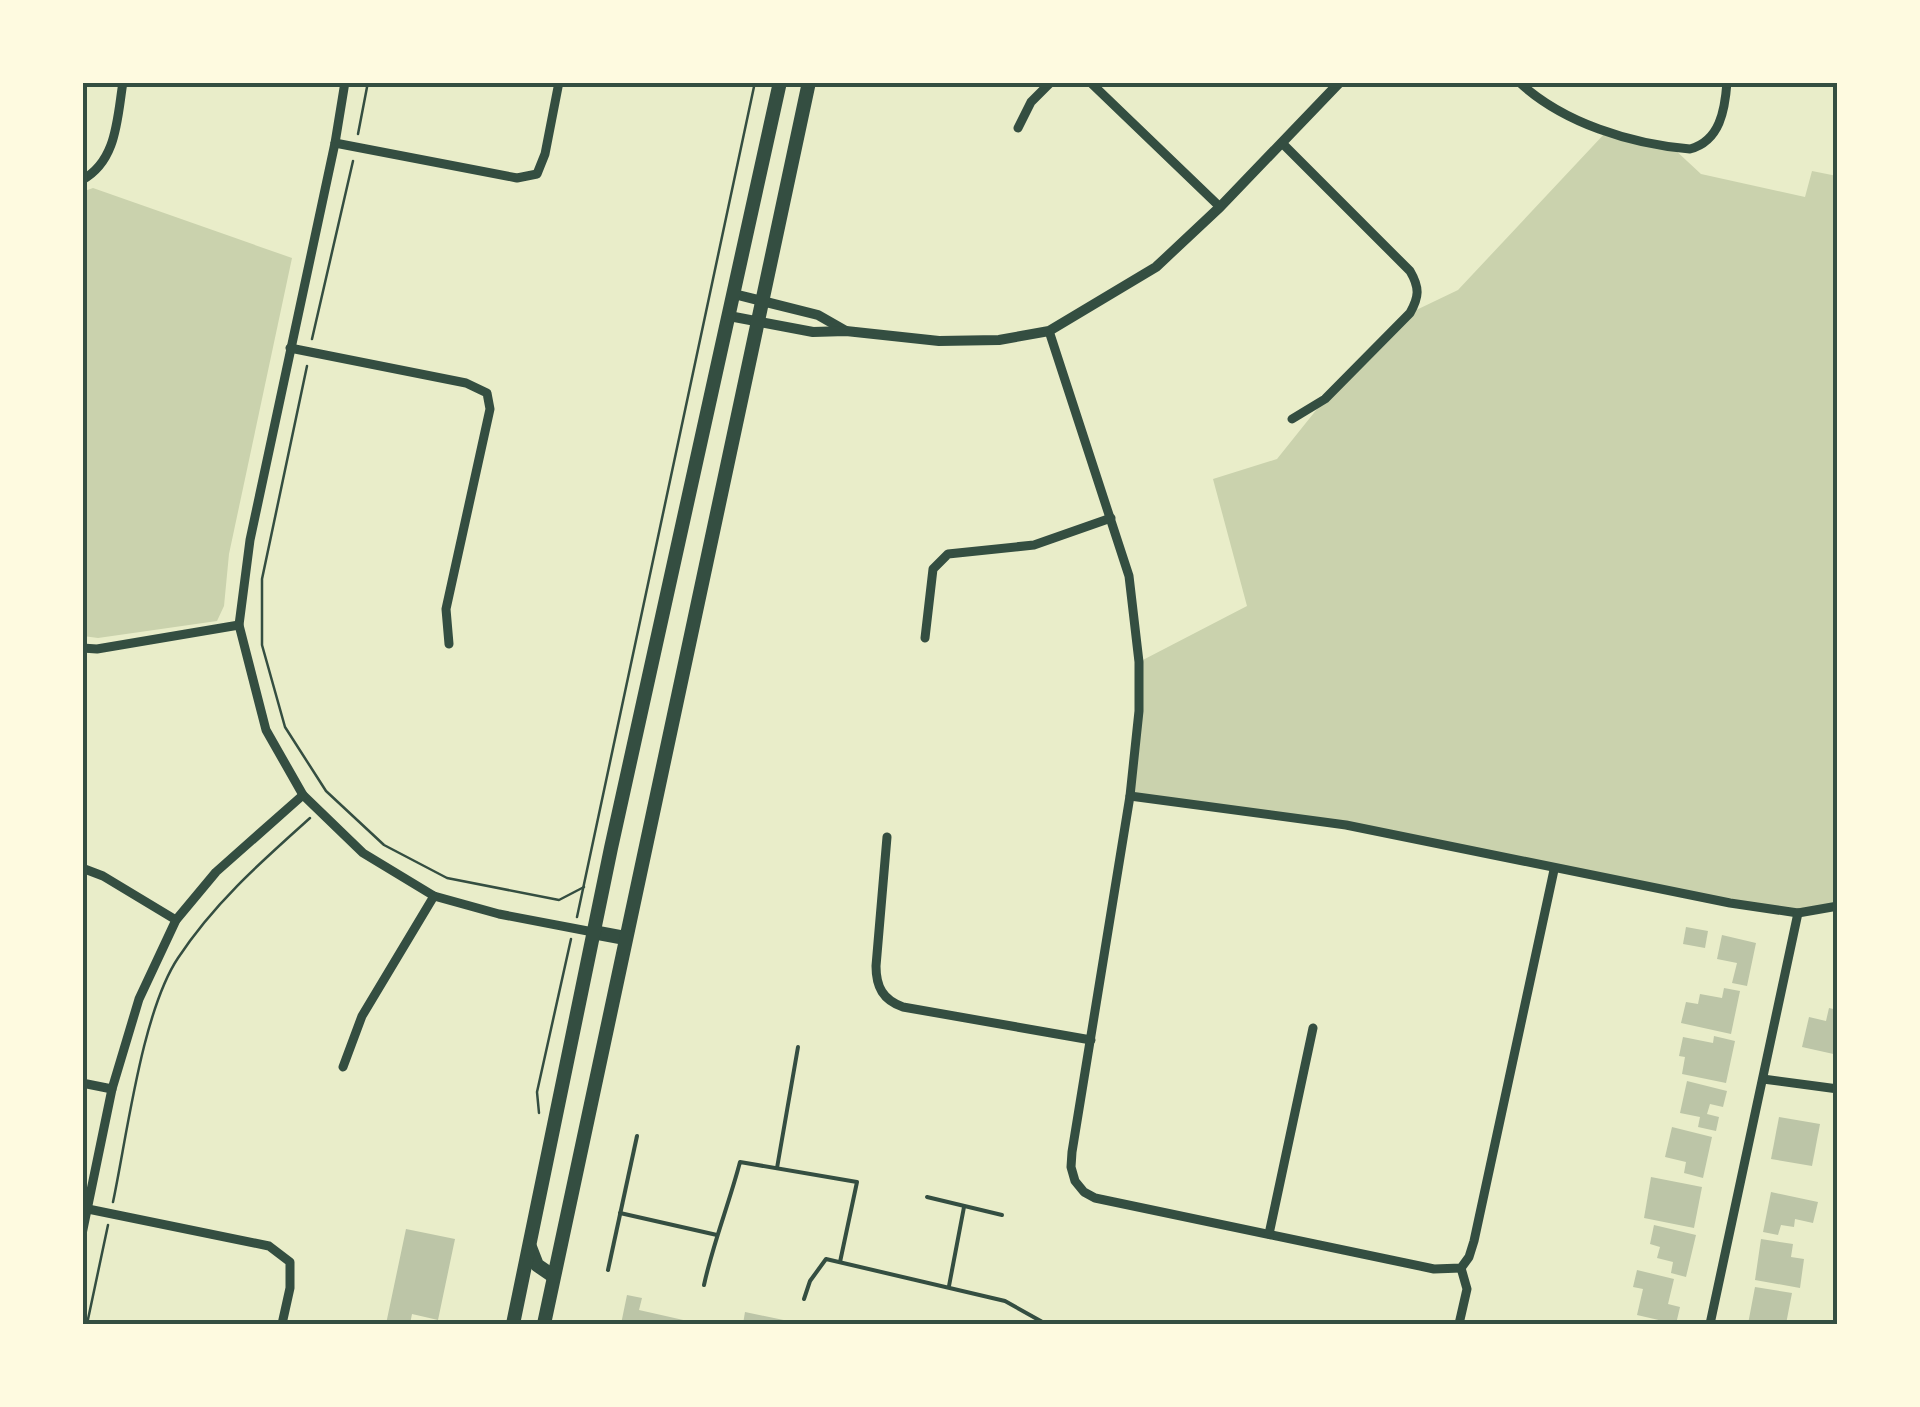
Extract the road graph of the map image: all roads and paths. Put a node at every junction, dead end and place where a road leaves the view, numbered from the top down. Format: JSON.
{"nodes":[{"id":1,"x":123,"y":82,"type":"edge"},
{"id":2,"x":345,"y":82,"type":"edge"},
{"id":3,"x":368,"y":82,"type":"edge"},
{"id":4,"x":560,"y":82,"type":"edge"},
{"id":5,"x":755,"y":82,"type":"edge"},
{"id":6,"x":780,"y":82,"type":"edge"},
{"id":7,"x":810,"y":82,"type":"edge"},
{"id":8,"x":1052,"y":82,"type":"edge"},
{"id":9,"x":1090,"y":82,"type":"edge"},
{"id":10,"x":1340,"y":82,"type":"edge"},
{"id":11,"x":1519,"y":82,"type":"edge"},
{"id":12,"x":1726,"y":82,"type":"edge"},
{"id":13,"x":1018,"y":128,"type":"dead end"},
{"id":14,"x":335,"y":143,"type":"junction"},
{"id":15,"x":1282,"y":143,"type":"junction"},
{"id":16,"x":356,"y":147,"type":"junction"},
{"id":17,"x":82,"y":180,"type":"edge"},
{"id":18,"x":1220,"y":207,"type":"junction"},
{"id":19,"x":734,"y":294,"type":"junction"},
{"id":20,"x":762,"y":300,"type":"junction"},
{"id":21,"x":730,"y":316,"type":"junction"},
{"id":22,"x":757,"y":322,"type":"junction"},
{"id":23,"x":846,"y":331,"type":"junction"},
{"id":24,"x":1049,"y":331,"type":"junction"},
{"id":25,"x":290,"y":348,"type":"junction"},
{"id":26,"x":310,"y":352,"type":"junction"},
{"id":27,"x":1292,"y":419,"type":"dead end"},
{"id":28,"x":1111,"y":518,"type":"junction"},
{"id":29,"x":666,"y":606,"type":"junction"},
{"id":30,"x":694,"y":612,"type":"junction"},
{"id":31,"x":240,"y":625,"type":"junction"},
{"id":32,"x":924,"y":638,"type":"dead end"},
{"id":33,"x":449,"y":644,"type":"dead end"},
{"id":34,"x":82,"y":648,"type":"edge"},
{"id":35,"x":303,"y":796,"type":"junction"},
{"id":36,"x":1130,"y":796,"type":"junction"},
{"id":37,"x":318,"y":810,"type":"junction"},
{"id":38,"x":887,"y":837,"type":"dead end"},
{"id":39,"x":82,"y":868,"type":"edge"},
{"id":40,"x":1554,"y":870,"type":"junction"},
{"id":41,"x":585,"y":887,"type":"junction"},
{"id":42,"x":434,"y":896,"type":"junction"},
{"id":43,"x":1838,"y":906,"type":"edge"},
{"id":44,"x":1798,"y":913,"type":"junction"},
{"id":45,"x":176,"y":920,"type":"junction"},
{"id":46,"x":574,"y":928,"type":"junction"},
{"id":47,"x":594,"y":932,"type":"junction"},
{"id":48,"x":625,"y":938,"type":"junction"},
{"id":49,"x":1312,"y":1028,"type":"dead end"},
{"id":50,"x":1091,"y":1040,"type":"junction"},
{"id":51,"x":798,"y":1047,"type":"dead end"},
{"id":52,"x":343,"y":1066,"type":"dead end"},
{"id":53,"x":1763,"y":1079,"type":"junction"},
{"id":54,"x":82,"y":1083,"type":"edge"},
{"id":55,"x":112,"y":1089,"type":"junction"},
{"id":56,"x":1838,"y":1089,"type":"edge"},
{"id":57,"x":539,"y":1112,"type":"dead end"},
{"id":58,"x":637,"y":1136,"type":"dead end"},
{"id":59,"x":776,"y":1168,"type":"junction"},
{"id":60,"x":928,"y":1197,"type":"dead end"},
{"id":61,"x":964,"y":1207,"type":"junction"},
{"id":62,"x":88,"y":1209,"type":"junction"},
{"id":63,"x":111,"y":1212,"type":"junction"},
{"id":64,"x":620,"y":1213,"type":"junction"},
{"id":65,"x":1002,"y":1215,"type":"dead end"},
{"id":66,"x":82,"y":1234,"type":"edge"},
{"id":67,"x":1269,"y":1234,"type":"junction"},
{"id":68,"x":717,"y":1235,"type":"junction"},
{"id":69,"x":840,"y":1262,"type":"junction"},
{"id":70,"x":1461,"y":1268,"type":"junction"},
{"id":71,"x":608,"y":1270,"type":"dead end"},
{"id":72,"x":539,"y":1273,"type":"junction"},
{"id":73,"x":704,"y":1285,"type":"dead end"},
{"id":74,"x":948,"y":1288,"type":"junction"},
{"id":75,"x":804,"y":1299,"type":"dead end"},
{"id":76,"x":88,"y":1324,"type":"edge"},
{"id":77,"x":282,"y":1324,"type":"edge"},
{"id":78,"x":513,"y":1324,"type":"edge"},
{"id":79,"x":544,"y":1324,"type":"edge"},
{"id":80,"x":1046,"y":1324,"type":"edge"},
{"id":81,"x":1459,"y":1324,"type":"edge"},
{"id":82,"x":1710,"y":1324,"type":"edge"}],
"edges":[{"from":1,"to":17,"type":"street"},
{"from":2,"to":14,"type":"street"},
{"from":3,"to":16,"type":"path"},
{"from":4,"to":16,"type":"street"},
{"from":5,"to":41,"type":"path"},
{"from":6,"to":19,"type":"main road"},
{"from":7,"to":20,"type":"main road"},
{"from":8,"to":13,"type":"street"},
{"from":9,"to":18,"type":"street"},
{"from":10,"to":15,"type":"street"},
{"from":11,"to":12,"type":"street"},
{"from":14,"to":16,"type":"street"},
{"from":14,"to":25,"type":"street"},
{"from":15,"to":18,"type":"street"},
{"from":15,"to":27,"type":"street"},
{"from":16,"to":26,"type":"path"},
{"from":18,"to":24,"type":"street"},
{"from":19,"to":20,"type":"street"},
{"from":19,"to":21,"type":"main road"},
{"from":20,"to":22,"type":"main road"},
{"from":20,"to":23,"type":"street"},
{"from":21,"to":22,"type":"street"},
{"from":21,"to":29,"type":"main road"},
{"from":22,"to":23,"type":"street"},
{"from":22,"to":30,"type":"main road"},
{"from":23,"to":24,"type":"street"},
{"from":24,"to":28,"type":"street"},
{"from":25,"to":26,"type":"street"},
{"from":25,"to":31,"type":"street"},
{"from":26,"to":33,"type":"street"},
{"from":26,"to":41,"type":"path"},
{"from":28,"to":32,"type":"street"},
{"from":28,"to":36,"type":"street"},
{"from":29,"to":30,"type":"main road"},
{"from":29,"to":47,"type":"main road"},
{"from":30,"to":48,"type":"main road"},
{"from":31,"to":34,"type":"street"},
{"from":31,"to":35,"type":"street"},
{"from":35,"to":37,"type":"street"},
{"from":35,"to":45,"type":"street"},
{"from":36,"to":40,"type":"street"},
{"from":36,"to":50,"type":"street"},
{"from":37,"to":42,"type":"street"},
{"from":37,"to":63,"type":"path"},
{"from":38,"to":50,"type":"street"},
{"from":39,"to":45,"type":"street"},
{"from":40,"to":44,"type":"street"},
{"from":40,"to":70,"type":"street"},
{"from":41,"to":46,"type":"path"},
{"from":42,"to":46,"type":"street"},
{"from":42,"to":52,"type":"street"},
{"from":43,"to":44,"type":"street"},
{"from":44,"to":53,"type":"street"},
{"from":45,"to":55,"type":"street"},
{"from":46,"to":47,"type":"street"},
{"from":46,"to":57,"type":"path"},
{"from":47,"to":48,"type":"main road"},
{"from":47,"to":72,"type":"main road"},
{"from":48,"to":72,"type":"main road"},
{"from":49,"to":67,"type":"street"},
{"from":50,"to":67,"type":"street"},
{"from":51,"to":59,"type":"lane"},
{"from":53,"to":56,"type":"street"},
{"from":53,"to":82,"type":"street"},
{"from":54,"to":55,"type":"street"},
{"from":55,"to":62,"type":"street"},
{"from":58,"to":64,"type":"lane"},
{"from":59,"to":68,"type":"lane"},
{"from":59,"to":69,"type":"lane"},
{"from":60,"to":61,"type":"lane"},
{"from":61,"to":65,"type":"lane"},
{"from":61,"to":74,"type":"lane"},
{"from":62,"to":63,"type":"street"},
{"from":62,"to":66,"type":"street"},
{"from":63,"to":76,"type":"path"},
{"from":63,"to":77,"type":"street"},
{"from":64,"to":68,"type":"lane"},
{"from":64,"to":71,"type":"lane"},
{"from":67,"to":70,"type":"street"},
{"from":68,"to":73,"type":"lane"},
{"from":69,"to":74,"type":"lane"},
{"from":69,"to":75,"type":"lane"},
{"from":70,"to":81,"type":"street"},
{"from":72,"to":78,"type":"main road"},
{"from":72,"to":79,"type":"main road"},
{"from":74,"to":80,"type":"lane"}]}
